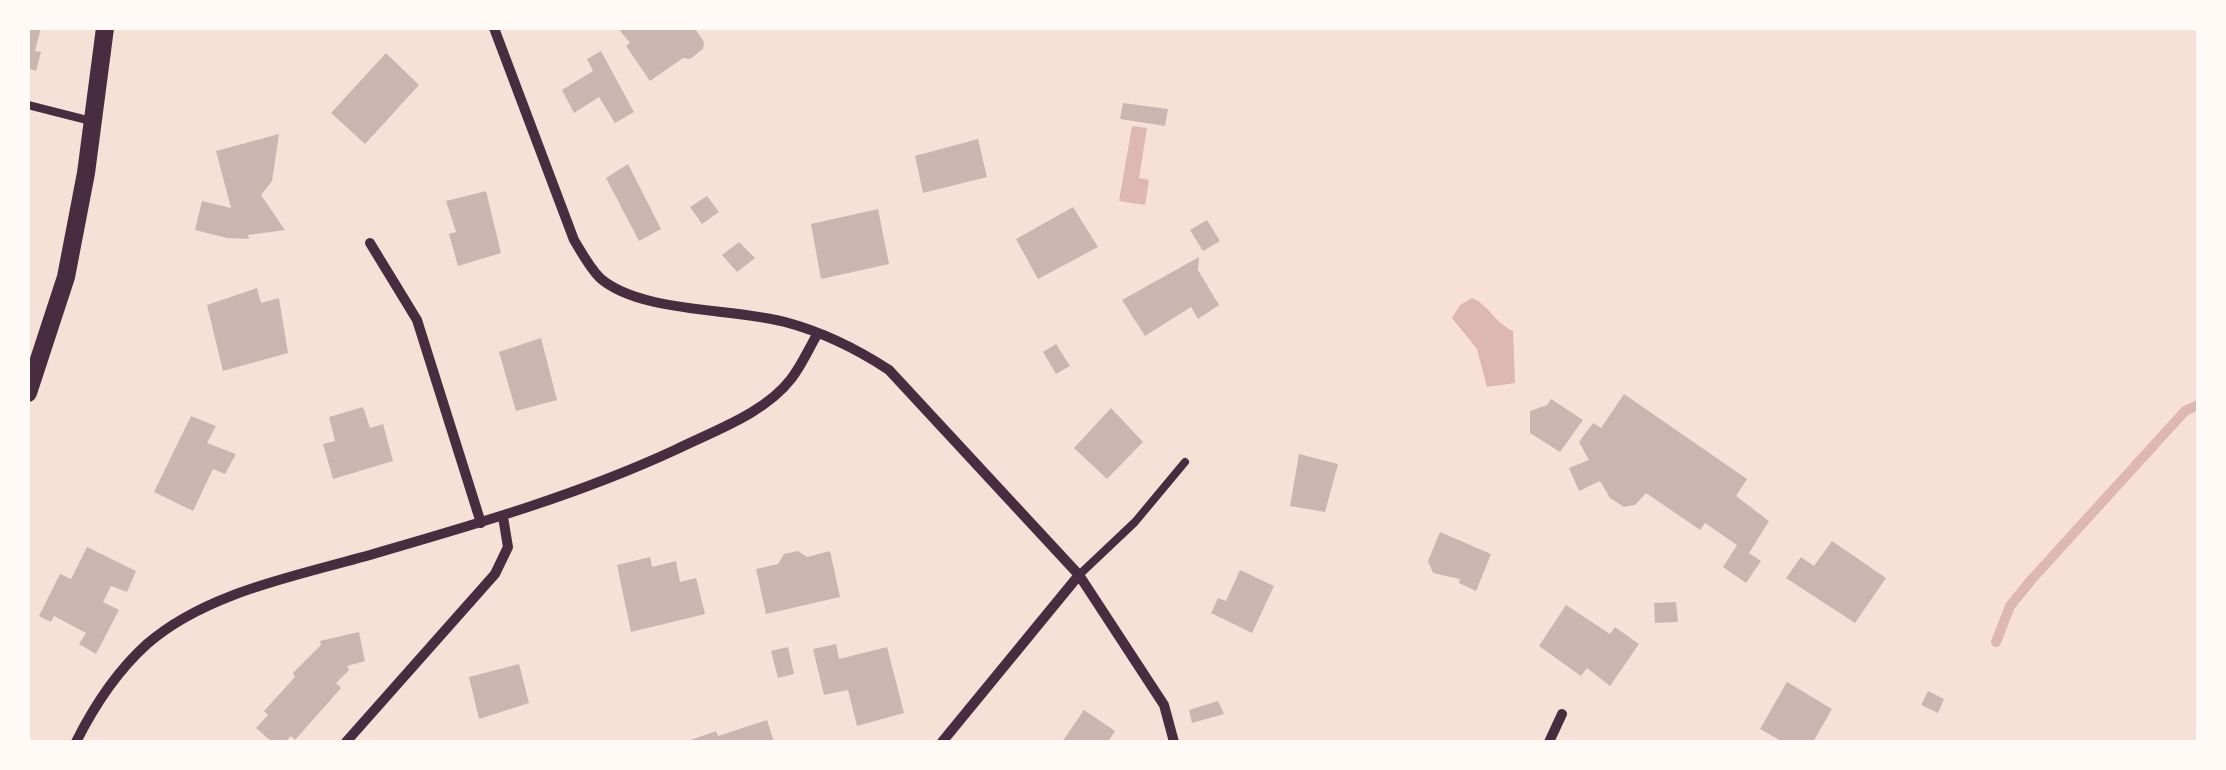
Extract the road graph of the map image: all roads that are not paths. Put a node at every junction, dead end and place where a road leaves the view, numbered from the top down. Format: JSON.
{"nodes":[{"id":1,"x":105,"y":28,"type":"edge"},
{"id":2,"x":494,"y":28,"type":"edge"},
{"id":3,"x":28,"y":104,"type":"edge"},
{"id":4,"x":90,"y":120,"type":"junction"},
{"id":5,"x":370,"y":243,"type":"dead end"},
{"id":6,"x":818,"y":332,"type":"junction"},
{"id":7,"x":28,"y":393,"type":"edge"},
{"id":8,"x":1185,"y":462,"type":"dead end"},
{"id":9,"x":503,"y":517,"type":"junction"},
{"id":10,"x":481,"y":523,"type":"junction"},
{"id":11,"x":1078,"y":575,"type":"junction"},
{"id":12,"x":1562,"y":714,"type":"dead end"},
{"id":13,"x":76,"y":742,"type":"edge"},
{"id":14,"x":346,"y":742,"type":"edge"},
{"id":15,"x":942,"y":742,"type":"edge"},
{"id":16,"x":1174,"y":742,"type":"edge"},
{"id":17,"x":1549,"y":742,"type":"edge"}],
"edges":[{"from":1,"to":4,"type":"street"},
{"from":2,"to":6,"type":"street"},
{"from":3,"to":4,"type":"lane"},
{"from":4,"to":7,"type":"street"},
{"from":5,"to":10,"type":"street"},
{"from":6,"to":9,"type":"street"},
{"from":6,"to":11,"type":"street"},
{"from":8,"to":11,"type":"lane"},
{"from":9,"to":10,"type":"street"},
{"from":9,"to":14,"type":"street"},
{"from":10,"to":13,"type":"street"},
{"from":11,"to":15,"type":"street"},
{"from":11,"to":16,"type":"street"},
{"from":12,"to":17,"type":"street"}]}
